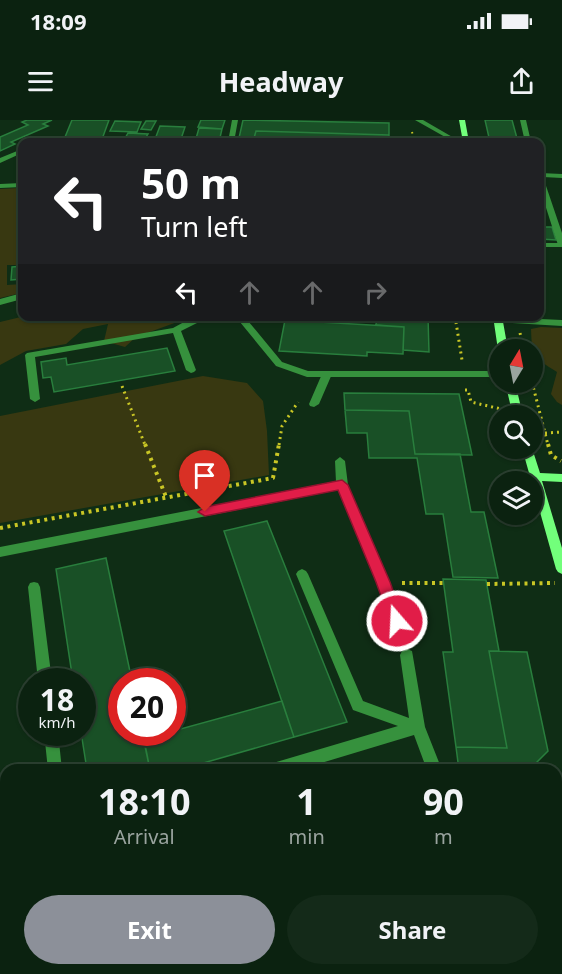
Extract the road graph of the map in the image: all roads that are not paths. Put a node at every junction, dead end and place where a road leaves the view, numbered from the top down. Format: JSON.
{"nodes":[{"id":1,"x":235,"y":120,"type":"edge"},
{"id":2,"x":418,"y":120,"type":"edge"},
{"id":3,"x":462,"y":120,"type":"edge"},
{"id":4,"x":523,"y":120,"type":"edge"},
{"id":5,"x":232,"y":138,"type":"edge"},
{"id":6,"x":451,"y":138,"type":"edge"},
{"id":7,"x":465,"y":138,"type":"edge"},
{"id":8,"x":527,"y":138,"type":"edge"},
{"id":9,"x":18,"y":153,"type":"edge"},
{"id":10,"x":0,"y":161,"type":"edge"},
{"id":11,"x":544,"y":177,"type":"edge"},
{"id":12,"x":562,"y":177,"type":"edge"},
{"id":13,"x":18,"y":185,"type":"edge"},
{"id":14,"x":0,"y":186,"type":"edge"},
{"id":15,"x":544,"y":189,"type":"edge"},
{"id":16,"x":544,"y":244,"type":"edge"},
{"id":17,"x":562,"y":245,"type":"edge"},
{"id":18,"x":18,"y":297,"type":"edge"},
{"id":19,"x":0,"y":302,"type":"edge"},
{"id":20,"x":193,"y":321,"type":"edge"},
{"id":21,"x":243,"y":321,"type":"edge"},
{"id":22,"x":498,"y":321,"type":"edge"},
{"id":23,"x":536,"y":321,"type":"edge"},
{"id":24,"x":562,"y":323,"type":"edge"},
{"id":25,"x":176,"y":330,"type":"junction"},
{"id":26,"x":501,"y":339,"type":"edge"},
{"id":27,"x":191,"y":370,"type":"dead end"},
{"id":28,"x":327,"y":374,"type":"junction"},
{"id":29,"x":489,"y":374,"type":"edge"},
{"id":30,"x":35,"y":399,"type":"dead end"},
{"id":31,"x":314,"y":404,"type":"dead end"},
{"id":32,"x":340,"y":461,"type":"dead end"},
{"id":33,"x":543,"y":477,"type":"edge"},
{"id":34,"x":562,"y":478,"type":"edge"},
{"id":35,"x":342,"y":485,"type":"junction"},
{"id":36,"x":543,"y":503,"type":"edge"},
{"id":37,"x":0,"y":552,"type":"edge"},
{"id":38,"x":561,"y":562,"type":"edge"},
{"id":39,"x":302,"y":574,"type":"dead end"},
{"id":40,"x":34,"y":587,"type":"dead end"},
{"id":41,"x":397,"y":621,"type":"dead end"},
{"id":42,"x":407,"y":655,"type":"dead end"},
{"id":43,"x":43,"y":668,"type":"edge"},
{"id":44,"x":418,"y":727,"type":"junction"},
{"id":45,"x":52,"y":746,"type":"edge"},
{"id":46,"x":54,"y":764,"type":"edge"},
{"id":47,"x":293,"y":764,"type":"edge"},
{"id":48,"x":433,"y":764,"type":"edge"}],
"edges":[{"from":1,"to":5,"type":"street"},
{"from":2,"to":6,"type":"street"},
{"from":3,"to":7,"type":"main road"},
{"from":4,"to":8,"type":"street"},
{"from":9,"to":10,"type":"street"},
{"from":11,"to":12,"type":"street"},
{"from":13,"to":14,"type":"street"},
{"from":15,"to":17,"type":"street"},
{"from":16,"to":17,"type":"street"},
{"from":18,"to":19,"type":"street"},
{"from":20,"to":25,"type":"street"},
{"from":21,"to":28,"type":"street"},
{"from":22,"to":26,"type":"main road"},
{"from":23,"to":24,"type":"street"},
{"from":25,"to":27,"type":"street"},
{"from":25,"to":30,"type":"street"},
{"from":28,"to":29,"type":"street"},
{"from":28,"to":31,"type":"street"},
{"from":32,"to":35,"type":"street"},
{"from":33,"to":34,"type":"main road"},
{"from":35,"to":37,"type":"street"},
{"from":35,"to":41,"type":"street"},
{"from":36,"to":38,"type":"main road"},
{"from":39,"to":44,"type":"street"},
{"from":40,"to":43,"type":"street"},
{"from":42,"to":44,"type":"street"},
{"from":44,"to":47,"type":"street"},
{"from":44,"to":48,"type":"street"},
{"from":45,"to":46,"type":"street"}]}
